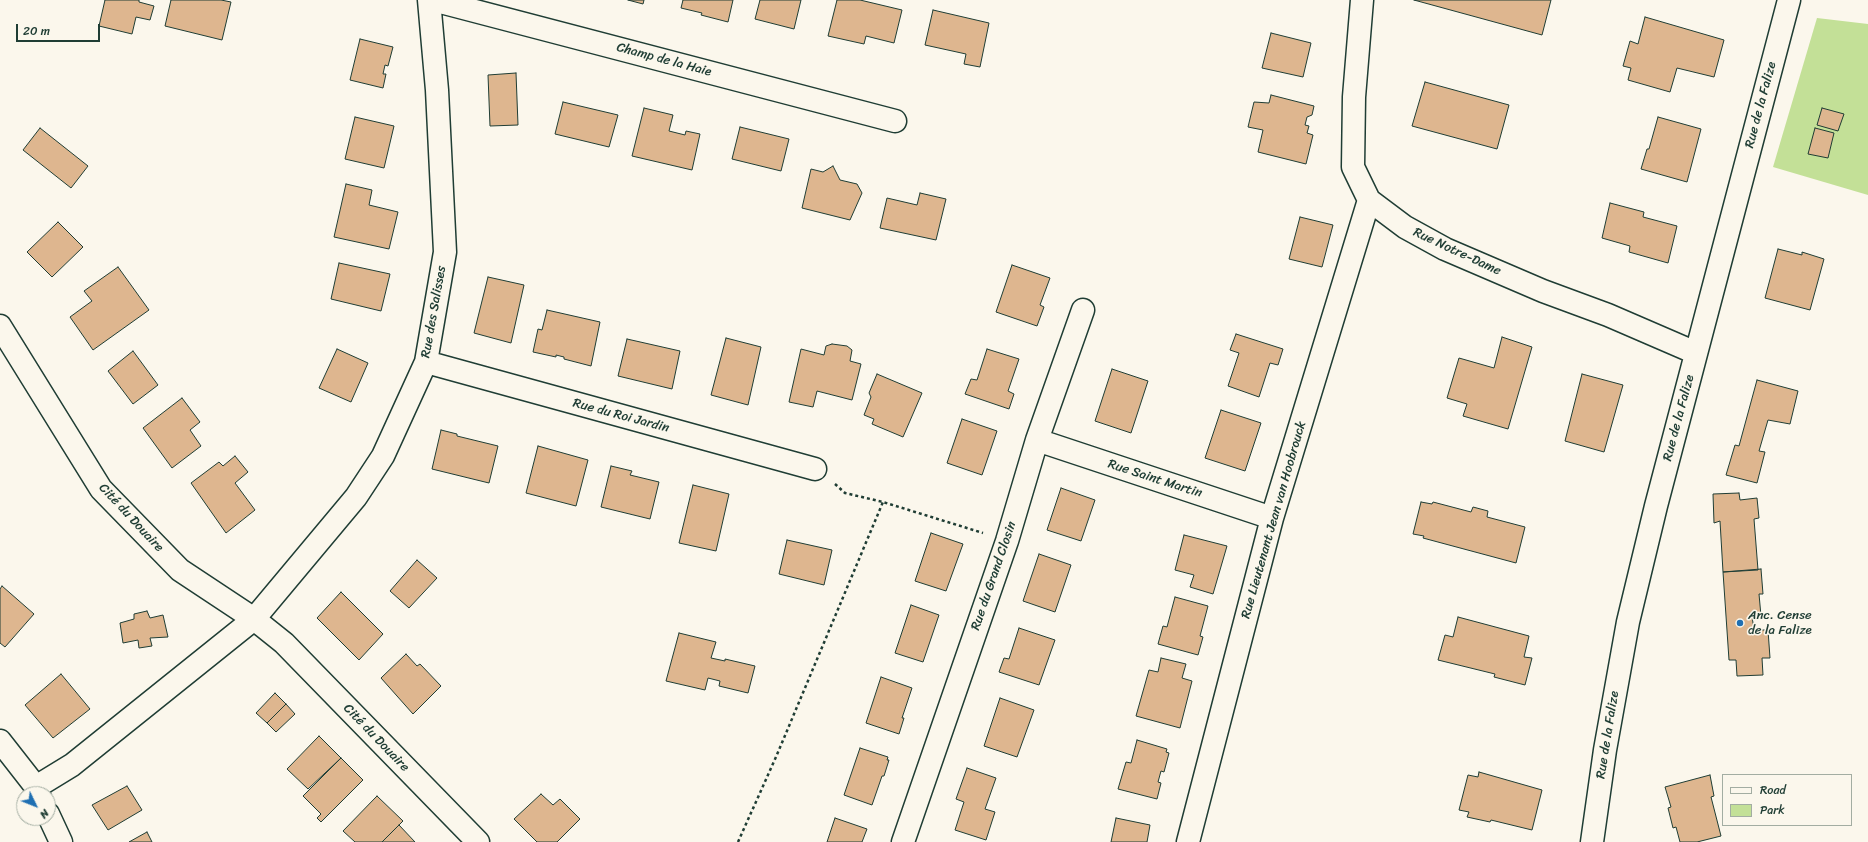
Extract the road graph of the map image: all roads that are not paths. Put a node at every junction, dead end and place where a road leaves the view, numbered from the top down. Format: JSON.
{"nodes":[{"id":1,"x":429,"y":0,"type":"edge"},
{"id":2,"x":433,"y":0,"type":"edge"},
{"id":3,"x":1362,"y":0,"type":"edge"},
{"id":4,"x":1789,"y":0,"type":"edge"},
{"id":5,"x":895,"y":121,"type":"dead end"},
{"id":6,"x":1369,"y":200,"type":"junction"},
{"id":7,"x":1083,"y":310,"type":"dead end"},
{"id":8,"x":0,"y":326,"type":"edge"},
{"id":9,"x":1696,"y":353,"type":"junction"},
{"id":10,"x":426,"y":362,"type":"junction"},
{"id":11,"x":1037,"y":440,"type":"junction"},
{"id":12,"x":815,"y":469,"type":"road end"},
{"id":13,"x":1272,"y":518,"type":"junction"},
{"id":14,"x":254,"y":619,"type":"junction"},
{"id":15,"x":0,"y":741,"type":"edge"},
{"id":16,"x":33,"y":786,"type":"edge"},
{"id":17,"x":44,"y":786,"type":"edge"},
{"id":18,"x":54,"y":826,"type":"edge"},
{"id":19,"x":61,"y":842,"type":"edge"},
{"id":20,"x":478,"y":842,"type":"edge"},
{"id":21,"x":902,"y":842,"type":"edge"},
{"id":22,"x":1188,"y":842,"type":"edge"},
{"id":23,"x":1592,"y":842,"type":"edge"}],
"edges":[{"from":1,"to":10,"type":"street","name":"Rue des Salisses"},
{"from":2,"to":5,"type":"street","name":"Champ de la Haie"},
{"from":3,"to":6,"type":"street","name":"Rue Notre-Dame"},
{"from":4,"to":9,"type":"street","name":"Rue de la Falize"},
{"from":6,"to":9,"type":"street","name":"Rue Notre-Dame"},
{"from":6,"to":13,"type":"street","name":"Rue Lieutenant Jean van Hoobrouck"},
{"from":7,"to":11,"type":"street","name":"Rue du Grand Closin"},
{"from":8,"to":14,"type":"street","name":"Cité du Douaire"},
{"from":9,"to":23,"type":"street","name":"Rue de la Falize"},
{"from":10,"to":12,"type":"street","name":"Rue du Roi Jardin"},
{"from":10,"to":14,"type":"street","name":"Rue des Salisses"},
{"from":11,"to":13,"type":"street","name":"Rue Saint Martin"},
{"from":11,"to":21,"type":"street","name":"Rue du Grand Closin"},
{"from":13,"to":22,"type":"street","name":"Rue Lieutenant Jean van Hoobrouck"},
{"from":14,"to":17,"type":"street"},
{"from":14,"to":20,"type":"street","name":"Cité du Douaire"},
{"from":15,"to":16,"type":"street"},
{"from":18,"to":19,"type":"street"}]}
